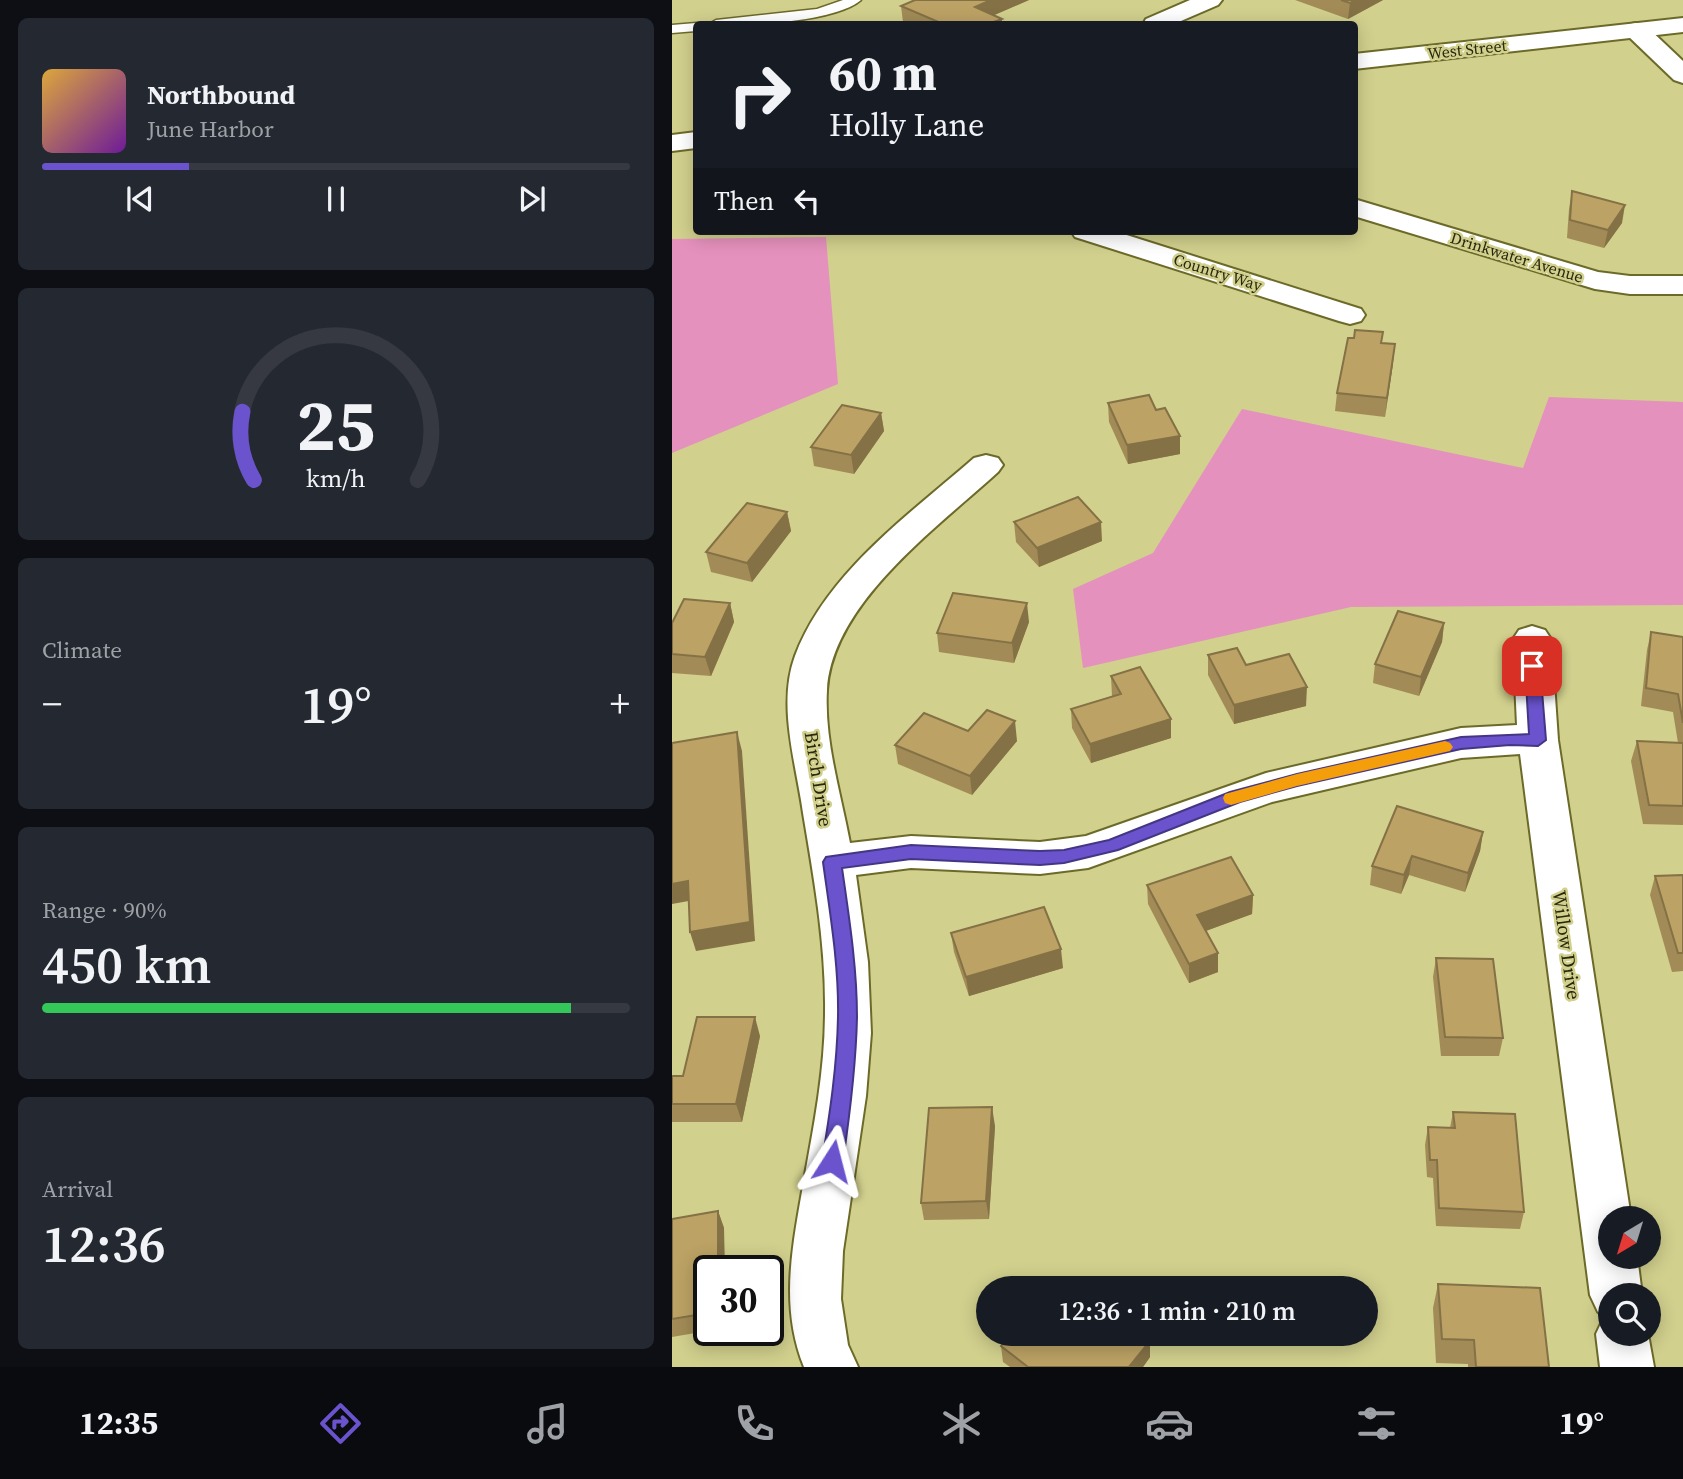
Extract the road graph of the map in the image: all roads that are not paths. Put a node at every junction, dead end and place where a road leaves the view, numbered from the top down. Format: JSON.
{"nodes":[{"id":1,"x":855,"y":0,"type":"edge"},
{"id":2,"x":1210,"y":0,"type":"edge"},
{"id":3,"x":744,"y":21,"type":"edge"},
{"id":4,"x":1162,"y":21,"type":"edge"},
{"id":5,"x":1683,"y":25,"type":"edge"},
{"id":6,"x":693,"y":27,"type":"edge"},
{"id":7,"x":672,"y":29,"type":"edge"},
{"id":8,"x":1636,"y":30,"type":"junction"},
{"id":9,"x":1358,"y":62,"type":"edge"},
{"id":10,"x":1683,"y":75,"type":"edge"},
{"id":11,"x":693,"y":140,"type":"edge"},
{"id":12,"x":672,"y":143,"type":"edge"},
{"id":13,"x":1358,"y":208,"type":"edge"},
{"id":14,"x":1097,"y":235,"type":"edge"},
{"id":15,"x":1683,"y":285,"type":"edge"},
{"id":16,"x":1350,"y":316,"type":"dead end"},
{"id":17,"x":986,"y":465,"type":"dead end"},
{"id":18,"x":1532,"y":639,"type":"dead end"},
{"id":19,"x":1538,"y":740,"type":"junction"},
{"id":20,"x":832,"y":862,"type":"junction"},
{"id":21,"x":1604,"y":1206,"type":"edge"},
{"id":22,"x":1624,"y":1346,"type":"edge"},
{"id":23,"x":831,"y":1367,"type":"edge"},
{"id":24,"x":1627,"y":1367,"type":"edge"}],
"edges":[{"from":1,"to":3,"type":"lane"},
{"from":2,"to":4,"type":"street"},
{"from":5,"to":8,"type":"street","name":"West Street"},
{"from":6,"to":7,"type":"lane"},
{"from":8,"to":9,"type":"street","name":"West Street"},
{"from":8,"to":10,"type":"street"},
{"from":11,"to":12,"type":"street"},
{"from":13,"to":15,"type":"street","name":"Drinkwater Avenue"},
{"from":14,"to":16,"type":"street","name":"Country Way"},
{"from":17,"to":20,"type":"street","name":"Birch Drive"},
{"from":18,"to":19,"type":"street","name":"Willow Drive"},
{"from":19,"to":20,"type":"street"},
{"from":19,"to":21,"type":"street","name":"Willow Drive"},
{"from":20,"to":23,"type":"street","name":"Birch Drive"},
{"from":22,"to":24,"type":"street"}]}
